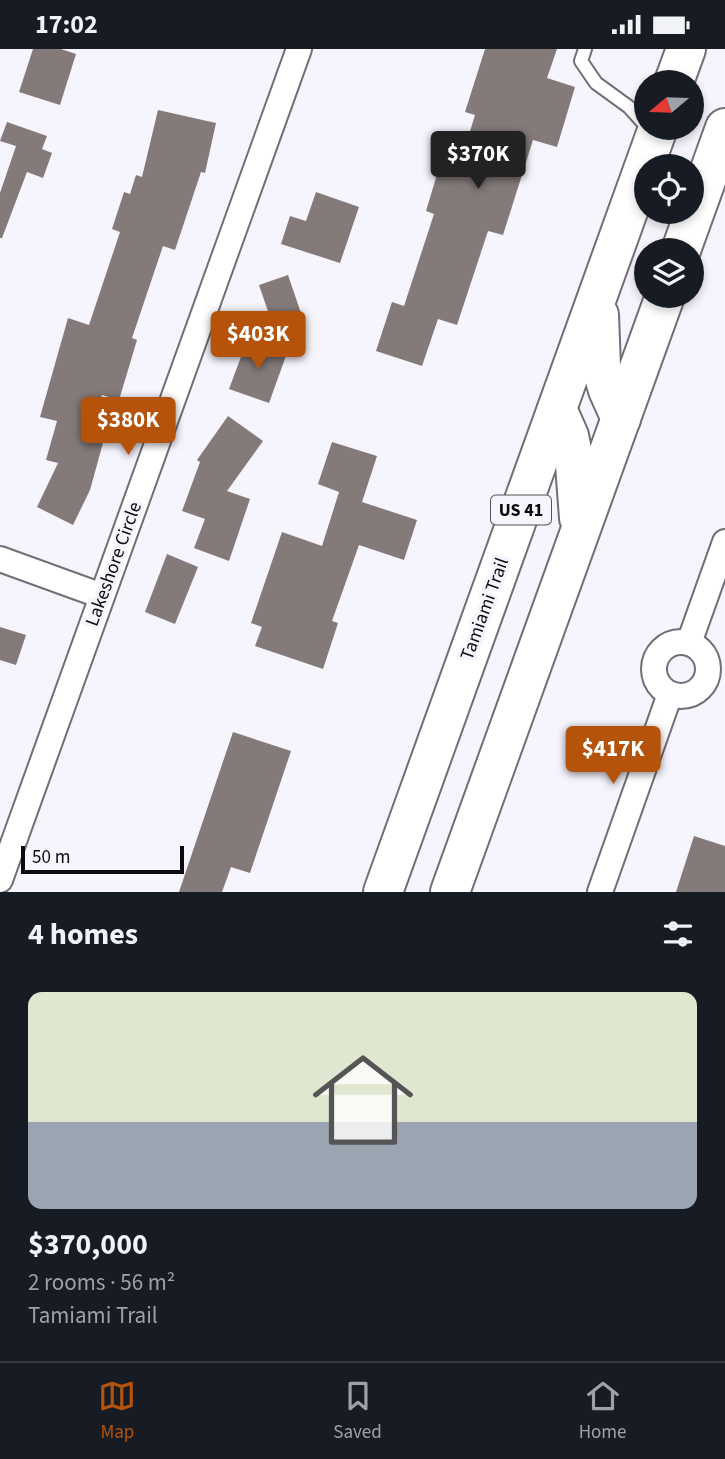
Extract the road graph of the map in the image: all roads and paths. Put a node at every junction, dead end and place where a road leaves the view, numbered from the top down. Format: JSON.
{"nodes":[{"id":1,"x":299,"y":49,"type":"edge"},
{"id":2,"x":585,"y":49,"type":"edge"},
{"id":3,"x":686,"y":49,"type":"edge"},
{"id":4,"x":678,"y":70,"type":"edge"},
{"id":5,"x":634,"y":112,"type":"edge"},
{"id":6,"x":725,"y":128,"type":"edge"},
{"id":7,"x":648,"y":140,"type":"edge"},
{"id":8,"x":685,"y":238,"type":"edge"},
{"id":9,"x":598,"y":295,"type":"junction"},
{"id":10,"x":661,"y":308,"type":"edge"},
{"id":11,"x":557,"y":409,"type":"junction"},
{"id":12,"x":621,"y":419,"type":"junction"},
{"id":13,"x":580,"y":530,"type":"junction"},
{"id":14,"x":725,"y":542,"type":"edge"},
{"id":15,"x":0,"y":559,"type":"edge"},
{"id":16,"x":102,"y":596,"type":"junction"},
{"id":17,"x":689,"y":643,"type":"junction"},
{"id":18,"x":670,"y":694,"type":"junction"},
{"id":19,"x":0,"y":880,"type":"edge"},
{"id":20,"x":383,"y":892,"type":"edge"},
{"id":21,"x":450,"y":892,"type":"edge"},
{"id":22,"x":600,"y":892,"type":"edge"}],
"edges":[{"from":1,"to":16,"type":"street","name":"Lakeshore Circle"},
{"from":2,"to":5,"type":"lane"},
{"from":3,"to":4,"type":"main road"},
{"from":6,"to":8,"type":"main road"},
{"from":7,"to":9,"type":"main road","name":"Tamiami Trail","number":"US 41"},
{"from":9,"to":11,"type":"main road","name":"Tamiami Trail","number":"US 41"},
{"from":9,"to":12,"type":"main road"},
{"from":10,"to":12,"type":"main road"},
{"from":11,"to":13,"type":"main road"},
{"from":11,"to":20,"type":"main road","name":"Tamiami Trail","number":"US 41"},
{"from":12,"to":13,"type":"main road"},
{"from":13,"to":21,"type":"main road"},
{"from":14,"to":17,"type":"street"},
{"from":15,"to":16,"type":"street"},
{"from":16,"to":19,"type":"street","name":"Lakeshore Circle"},
{"from":17,"to":18,"type":"street"},
{"from":17,"to":18,"type":"street"},
{"from":18,"to":22,"type":"street"}]}
